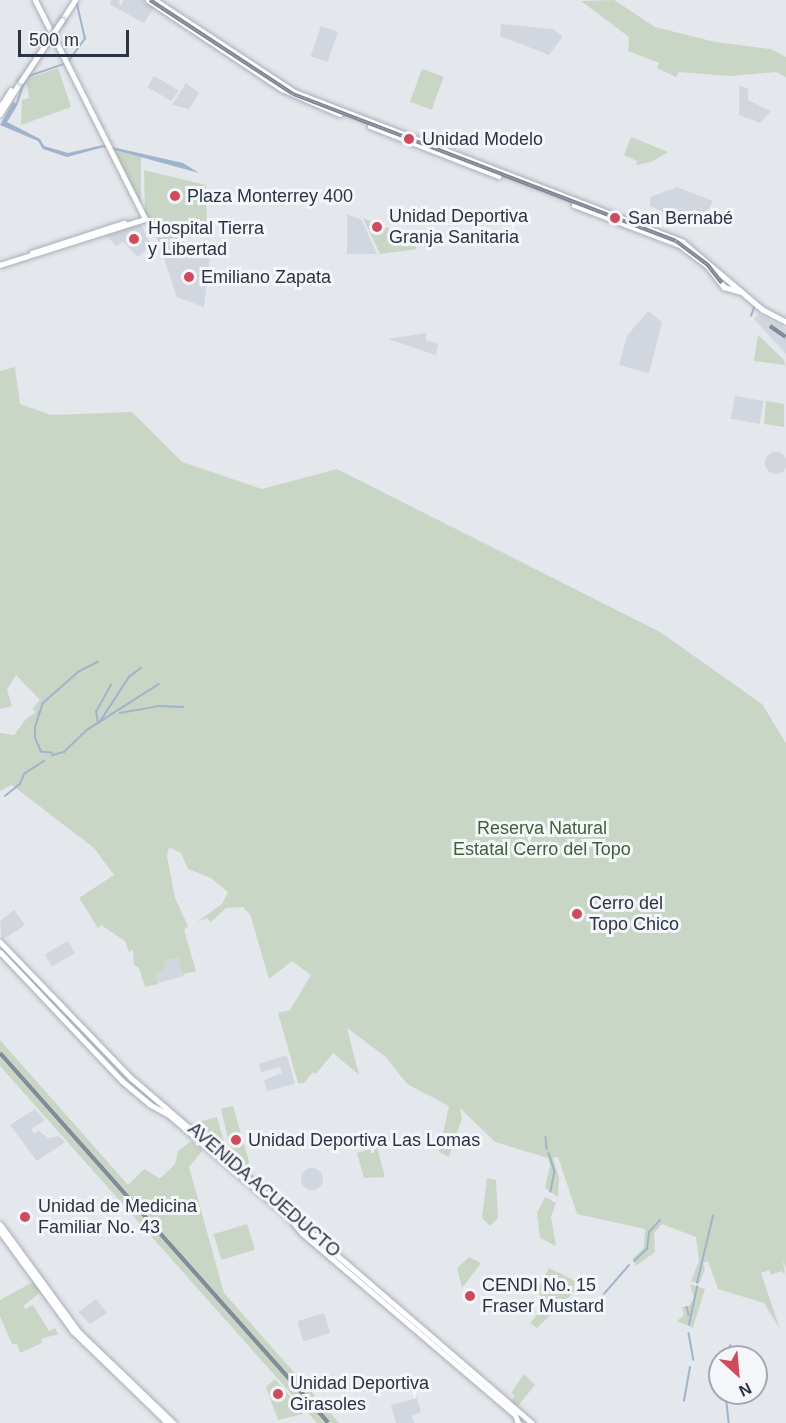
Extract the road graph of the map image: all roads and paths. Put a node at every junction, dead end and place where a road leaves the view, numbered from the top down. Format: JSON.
{"nodes":[{"id":1,"x":34,"y":0,"type":"edge"},
{"id":2,"x":73,"y":0,"type":"edge"},
{"id":3,"x":148,"y":0,"type":"edge"},
{"id":4,"x":155,"y":0,"type":"edge"},
{"id":5,"x":20,"y":79,"type":"junction"},
{"id":6,"x":3,"y":98,"type":"dead end"},
{"id":7,"x":0,"y":106,"type":"edge"},
{"id":8,"x":0,"y":114,"type":"edge"},
{"id":9,"x":0,"y":264,"type":"edge"},
{"id":10,"x":710,"y":276,"type":"dead end"},
{"id":11,"x":717,"y":278,"type":"junction"},
{"id":12,"x":746,"y":295,"type":"junction"},
{"id":13,"x":786,"y":322,"type":"edge"},
{"id":14,"x":2,"y":944,"type":"edge"},
{"id":15,"x":0,"y":952,"type":"edge"},
{"id":16,"x":25,"y":968,"type":"junction"},
{"id":17,"x":19,"y":972,"type":"junction"},
{"id":18,"x":40,"y":984,"type":"junction"},
{"id":19,"x":35,"y":989,"type":"junction"},
{"id":20,"x":57,"y":1007,"type":"junction"},
{"id":21,"x":96,"y":1042,"type":"junction"},
{"id":22,"x":89,"y":1046,"type":"junction"},
{"id":23,"x":0,"y":1224,"type":"edge"},
{"id":24,"x":0,"y":1231,"type":"edge"},
{"id":25,"x":430,"y":1339,"type":"junction"},
{"id":26,"x":441,"y":1342,"type":"junction"},
{"id":27,"x":435,"y":1347,"type":"junction"},
{"id":28,"x":444,"y":1353,"type":"junction"},
{"id":29,"x":479,"y":1376,"type":"junction"},
{"id":30,"x":475,"y":1381,"type":"junction"},
{"id":31,"x":518,"y":1416,"type":"edge"},
{"id":32,"x":168,"y":1423,"type":"edge"},
{"id":33,"x":174,"y":1423,"type":"edge"},
{"id":34,"x":532,"y":1423,"type":"edge"}],
"edges":[{"from":1,"to":9,"type":"main road"},
{"from":2,"to":5,"type":"main road","bridge":true},
{"from":3,"to":11,"type":"main road"},
{"from":4,"to":12,"type":"main road"},
{"from":5,"to":7,"type":"main road"},
{"from":5,"to":8,"type":"main road"},
{"from":6,"to":7,"type":"main road"},
{"from":10,"to":11,"type":"main road"},
{"from":11,"to":12,"type":"main road"},
{"from":12,"to":13,"type":"main road"},
{"from":14,"to":16,"type":"main road","name":"AVENIDA ACUEDUCTO"},
{"from":15,"to":17,"type":"main road","name":"AVENIDA ACUEDUCTO"},
{"from":16,"to":17,"type":"main road"},
{"from":16,"to":18,"type":"main road","name":"AVENIDA ACUEDUCTO"},
{"from":17,"to":19,"type":"main road","name":"AVENIDA ACUEDUCTO"},
{"from":18,"to":19,"type":"main road"},
{"from":18,"to":20,"type":"main road","name":"AVENIDA ACUEDUCTO"},
{"from":19,"to":20,"type":"main road","name":"AVENIDA ACUEDUCTO"},
{"from":20,"to":21,"type":"main road","name":"AVENIDA ACUEDUCTO"},
{"from":20,"to":22,"type":"main road","name":"AVENIDA ACUEDUCTO"},
{"from":21,"to":22,"type":"main road"},
{"from":21,"to":25,"type":"main road","name":"AVENIDA ACUEDUCTO"},
{"from":22,"to":25,"type":"main road","name":"AVENIDA ACUEDUCTO"},
{"from":23,"to":33,"type":"main road"},
{"from":24,"to":32,"type":"main road"},
{"from":25,"to":26,"type":"main road","name":"AVENIDA ACUEDUCTO"},
{"from":25,"to":27,"type":"main road","name":"AVENIDA ACUEDUCTO"},
{"from":26,"to":27,"type":"main road"},
{"from":26,"to":28,"type":"main road"},
{"from":26,"to":29,"type":"main road","name":"AVENIDA ACUEDUCTO"},
{"from":27,"to":28,"type":"main road","name":"AVENIDA ACUEDUCTO"},
{"from":28,"to":30,"type":"main road","name":"AVENIDA ACUEDUCTO"},
{"from":29,"to":30,"type":"main road"},
{"from":29,"to":31,"type":"main road","name":"AVENIDA ACUEDUCTO"},
{"from":30,"to":31,"type":"main road","name":"AVENIDA ACUEDUCTO"},
{"from":31,"to":34,"type":"main road","name":"AVENIDA ACUEDUCTO"}]}
